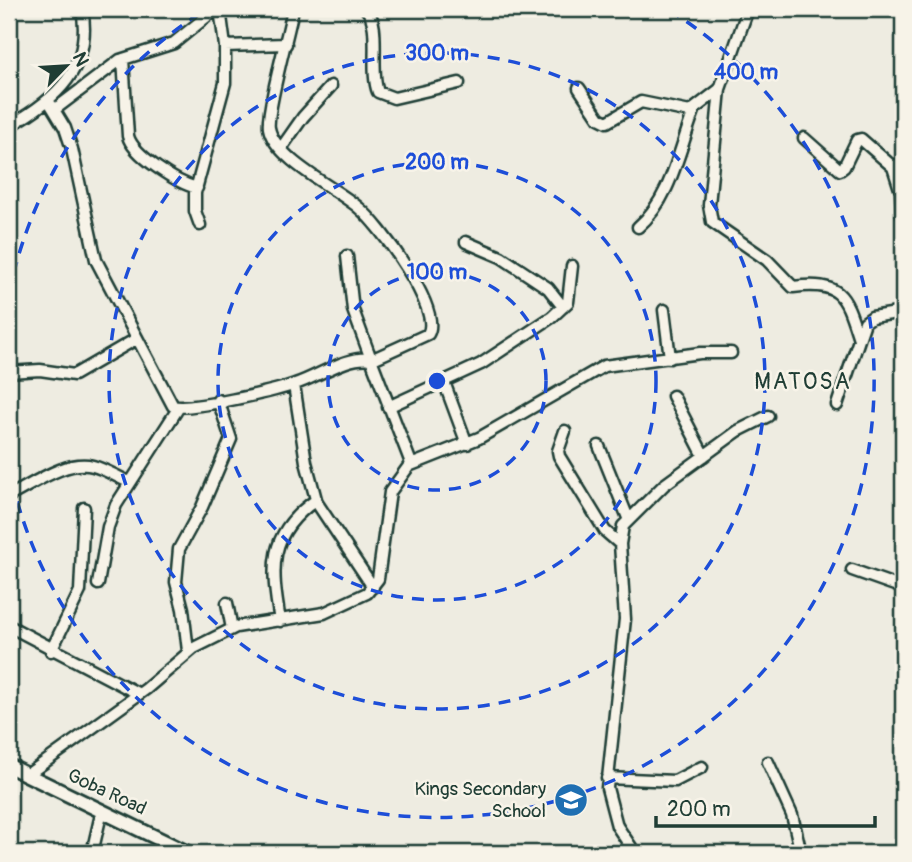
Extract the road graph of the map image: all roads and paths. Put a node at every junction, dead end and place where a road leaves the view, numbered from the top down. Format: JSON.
{"nodes":[{"id":1,"x":82,"y":9,"type":"edge"},
{"id":2,"x":218,"y":9,"type":"edge"},
{"id":3,"x":293,"y":9,"type":"edge"},
{"id":4,"x":366,"y":9,"type":"edge"},
{"id":5,"x":748,"y":9,"type":"edge"},
{"id":6,"x":286,"y":44,"type":"junction"},
{"id":7,"x":225,"y":46,"type":"junction"},
{"id":8,"x":123,"y":59,"type":"junction"},
{"id":9,"x":459,"y":83,"type":"dead end"},
{"id":10,"x":331,"y":86,"type":"dead end"},
{"id":11,"x":579,"y":88,"type":"dead end"},
{"id":12,"x":720,"y":89,"type":"junction"},
{"id":13,"x":48,"y":100,"type":"junction"},
{"id":14,"x":54,"y":110,"type":"junction"},
{"id":15,"x":694,"y":111,"type":"junction"},
{"id":16,"x":9,"y":126,"type":"edge"},
{"id":17,"x":804,"y":138,"type":"dead end"},
{"id":18,"x":282,"y":147,"type":"junction"},
{"id":19,"x":898,"y":164,"type":"edge"},
{"id":20,"x":197,"y":188,"type":"junction"},
{"id":21,"x":902,"y":214,"type":"edge"},
{"id":22,"x":200,"y":226,"type":"dead end"},
{"id":23,"x":638,"y":227,"type":"dead end"},
{"id":24,"x":466,"y":242,"type":"dead end"},
{"id":25,"x":347,"y":256,"type":"dead end"},
{"id":26,"x":572,"y":266,"type":"dead end"},
{"id":27,"x":563,"y":307,"type":"junction"},
{"id":28,"x":664,"y":310,"type":"dead end"},
{"id":29,"x":903,"y":312,"type":"edge"},
{"id":30,"x":136,"y":339,"type":"junction"},
{"id":31,"x":859,"y":339,"type":"junction"},
{"id":32,"x":730,"y":353,"type":"dead end"},
{"id":33,"x":670,"y":358,"type":"junction"},
{"id":34,"x":372,"y":359,"type":"junction"},
{"id":35,"x":9,"y":372,"type":"edge"},
{"id":36,"x":444,"y":382,"type":"junction"},
{"id":37,"x":294,"y":385,"type":"junction"},
{"id":38,"x":673,"y":396,"type":"dead end"},
{"id":39,"x":218,"y":400,"type":"junction"},
{"id":40,"x":837,"y":405,"type":"dead end"},
{"id":41,"x":179,"y":407,"type":"junction"},
{"id":42,"x":388,"y":407,"type":"junction"},
{"id":43,"x":768,"y":416,"type":"dead end"},
{"id":44,"x":565,"y":431,"type":"dead end"},
{"id":45,"x":467,"y":444,"type":"junction"},
{"id":46,"x":599,"y":446,"type":"dead end"},
{"id":47,"x":704,"y":456,"type":"junction"},
{"id":48,"x":411,"y":465,"type":"junction"},
{"id":49,"x":129,"y":482,"type":"junction"},
{"id":50,"x":9,"y":495,"type":"edge"},
{"id":51,"x":316,"y":500,"type":"junction"},
{"id":52,"x":84,"y":508,"type":"dead end"},
{"id":53,"x":628,"y":518,"type":"junction"},
{"id":54,"x":621,"y":544,"type":"junction"},
{"id":55,"x":852,"y":570,"type":"dead end"},
{"id":56,"x":98,"y":584,"type":"dead end"},
{"id":57,"x":373,"y":587,"type":"junction"},
{"id":58,"x":903,"y":588,"type":"edge"},
{"id":59,"x":227,"y":603,"type":"dead end"},
{"id":60,"x":280,"y":621,"type":"junction"},
{"id":61,"x":9,"y":626,"type":"edge"},
{"id":62,"x":232,"y":629,"type":"junction"},
{"id":63,"x":51,"y":651,"type":"junction"},
{"id":64,"x":188,"y":651,"type":"junction"},
{"id":65,"x":139,"y":694,"type":"junction"},
{"id":66,"x":768,"y":762,"type":"dead end"},
{"id":67,"x":9,"y":766,"type":"edge"},
{"id":68,"x":702,"y":767,"type":"dead end"},
{"id":69,"x":26,"y":775,"type":"junction"},
{"id":70,"x":607,"y":778,"type":"junction"},
{"id":71,"x":102,"y":810,"type":"junction"},
{"id":72,"x":92,"y":853,"type":"edge"},
{"id":73,"x":188,"y":853,"type":"edge"},
{"id":74,"x":635,"y":853,"type":"edge"},
{"id":75,"x":801,"y":853,"type":"edge"}],
"edges":[{"from":1,"to":13,"type":"street"},
{"from":2,"to":7,"type":"street"},
{"from":2,"to":8,"type":"street"},
{"from":3,"to":6,"type":"street"},
{"from":4,"to":9,"type":"street"},
{"from":5,"to":12,"type":"street"},
{"from":6,"to":7,"type":"street"},
{"from":6,"to":18,"type":"street"},
{"from":7,"to":20,"type":"street"},
{"from":8,"to":14,"type":"street"},
{"from":8,"to":20,"type":"street"},
{"from":10,"to":18,"type":"street"},
{"from":11,"to":15,"type":"street"},
{"from":12,"to":15,"type":"street"},
{"from":12,"to":31,"type":"street"},
{"from":13,"to":14,"type":"street"},
{"from":13,"to":16,"type":"street"},
{"from":14,"to":30,"type":"street"},
{"from":15,"to":23,"type":"street"},
{"from":17,"to":19,"type":"street"},
{"from":18,"to":34,"type":"street"},
{"from":19,"to":21,"type":"street"},
{"from":20,"to":22,"type":"street"},
{"from":24,"to":27,"type":"street"},
{"from":25,"to":34,"type":"street"},
{"from":26,"to":27,"type":"street"},
{"from":27,"to":36,"type":"street"},
{"from":28,"to":33,"type":"street"},
{"from":29,"to":31,"type":"street"},
{"from":30,"to":35,"type":"street"},
{"from":30,"to":41,"type":"street"},
{"from":31,"to":40,"type":"street"},
{"from":32,"to":33,"type":"street"},
{"from":33,"to":45,"type":"street"},
{"from":34,"to":37,"type":"street"},
{"from":34,"to":42,"type":"street"},
{"from":36,"to":42,"type":"street"},
{"from":36,"to":45,"type":"street"},
{"from":37,"to":39,"type":"street"},
{"from":37,"to":51,"type":"street"},
{"from":38,"to":47,"type":"street"},
{"from":39,"to":41,"type":"street"},
{"from":39,"to":64,"type":"street"},
{"from":41,"to":49,"type":"street"},
{"from":42,"to":48,"type":"street"},
{"from":43,"to":47,"type":"street"},
{"from":44,"to":54,"type":"street"},
{"from":45,"to":48,"type":"street"},
{"from":46,"to":53,"type":"street"},
{"from":47,"to":53,"type":"street"},
{"from":48,"to":57,"type":"street"},
{"from":49,"to":50,"type":"street"},
{"from":49,"to":56,"type":"street"},
{"from":51,"to":57,"type":"street"},
{"from":51,"to":60,"type":"street"},
{"from":52,"to":63,"type":"street"},
{"from":53,"to":54,"type":"street"},
{"from":54,"to":70,"type":"street"},
{"from":55,"to":58,"type":"street"},
{"from":57,"to":60,"type":"street"},
{"from":59,"to":62,"type":"street"},
{"from":60,"to":62,"type":"street"},
{"from":61,"to":63,"type":"street"},
{"from":62,"to":64,"type":"street"},
{"from":63,"to":65,"type":"street"},
{"from":64,"to":65,"type":"street"},
{"from":65,"to":69,"type":"street"},
{"from":66,"to":75,"type":"street"},
{"from":67,"to":69,"type":"main road","name":"Goba Road"},
{"from":68,"to":70,"type":"street"},
{"from":69,"to":71,"type":"main road","name":"Goba Road"},
{"from":70,"to":74,"type":"street"},
{"from":71,"to":72,"type":"street"},
{"from":71,"to":73,"type":"main road","name":"Goba Road"}]}
